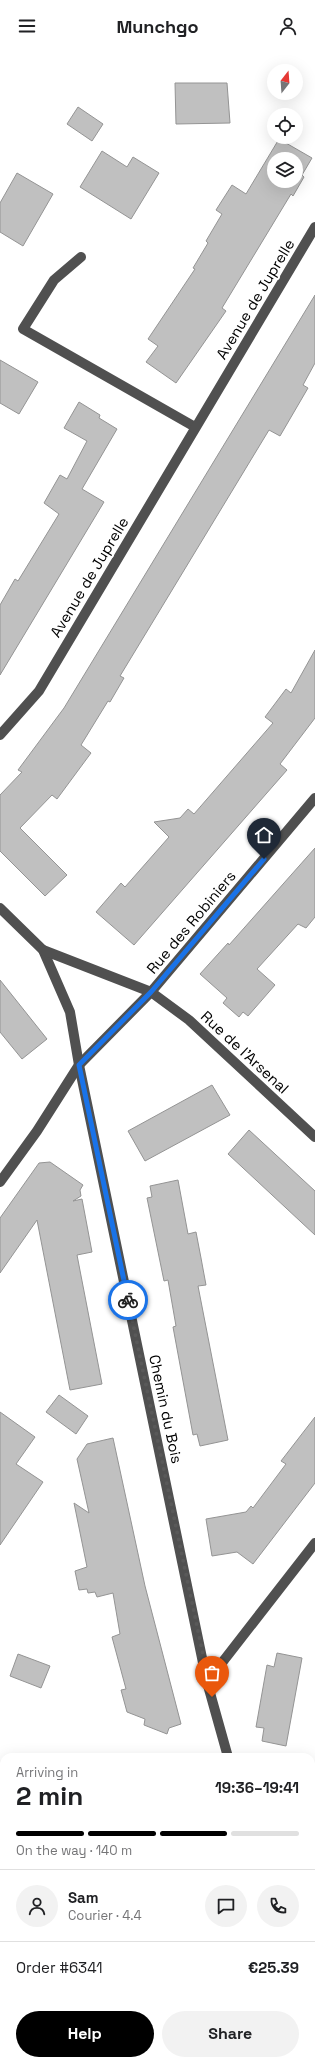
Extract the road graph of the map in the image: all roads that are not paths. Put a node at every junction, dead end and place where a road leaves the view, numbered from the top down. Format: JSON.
{"nodes":[{"id":1,"x":315,"y":227,"type":"edge"},
{"id":2,"x":81,"y":257,"type":"dead end"},
{"id":3,"x":195,"y":427,"type":"junction"},
{"id":4,"x":0,"y":735,"type":"edge"},
{"id":5,"x":315,"y":798,"type":"edge"},
{"id":6,"x":0,"y":908,"type":"edge"},
{"id":7,"x":43,"y":950,"type":"junction"},
{"id":8,"x":151,"y":992,"type":"junction"},
{"id":9,"x":79,"y":1065,"type":"junction"},
{"id":10,"x":315,"y":1138,"type":"edge"},
{"id":11,"x":0,"y":1182,"type":"edge"},
{"id":12,"x":315,"y":1542,"type":"edge"},
{"id":13,"x":207,"y":1682,"type":"junction"},
{"id":14,"x":227,"y":1753,"type":"edge"}],
"edges":[{"from":1,"to":3,"type":"street","name":"Avenue de Juprelle"},
{"from":2,"to":3,"type":"street"},
{"from":3,"to":4,"type":"street","name":"Avenue de Juprelle"},
{"from":5,"to":8,"type":"street","name":"Rue des Robiniers"},
{"from":6,"to":7,"type":"street","name":"Chemin du Bois"},
{"from":7,"to":8,"type":"street","name":"Chemin du Bois"},
{"from":7,"to":9,"type":"street","name":"Chemin du Bois"},
{"from":8,"to":9,"type":"street"},
{"from":8,"to":10,"type":"street","name":"Rue de l'Arsenal"},
{"from":9,"to":11,"type":"street"},
{"from":9,"to":13,"type":"street","name":"Chemin du Bois"},
{"from":12,"to":13,"type":"street"},
{"from":13,"to":14,"type":"street","name":"Chemin du Bois"}]}
